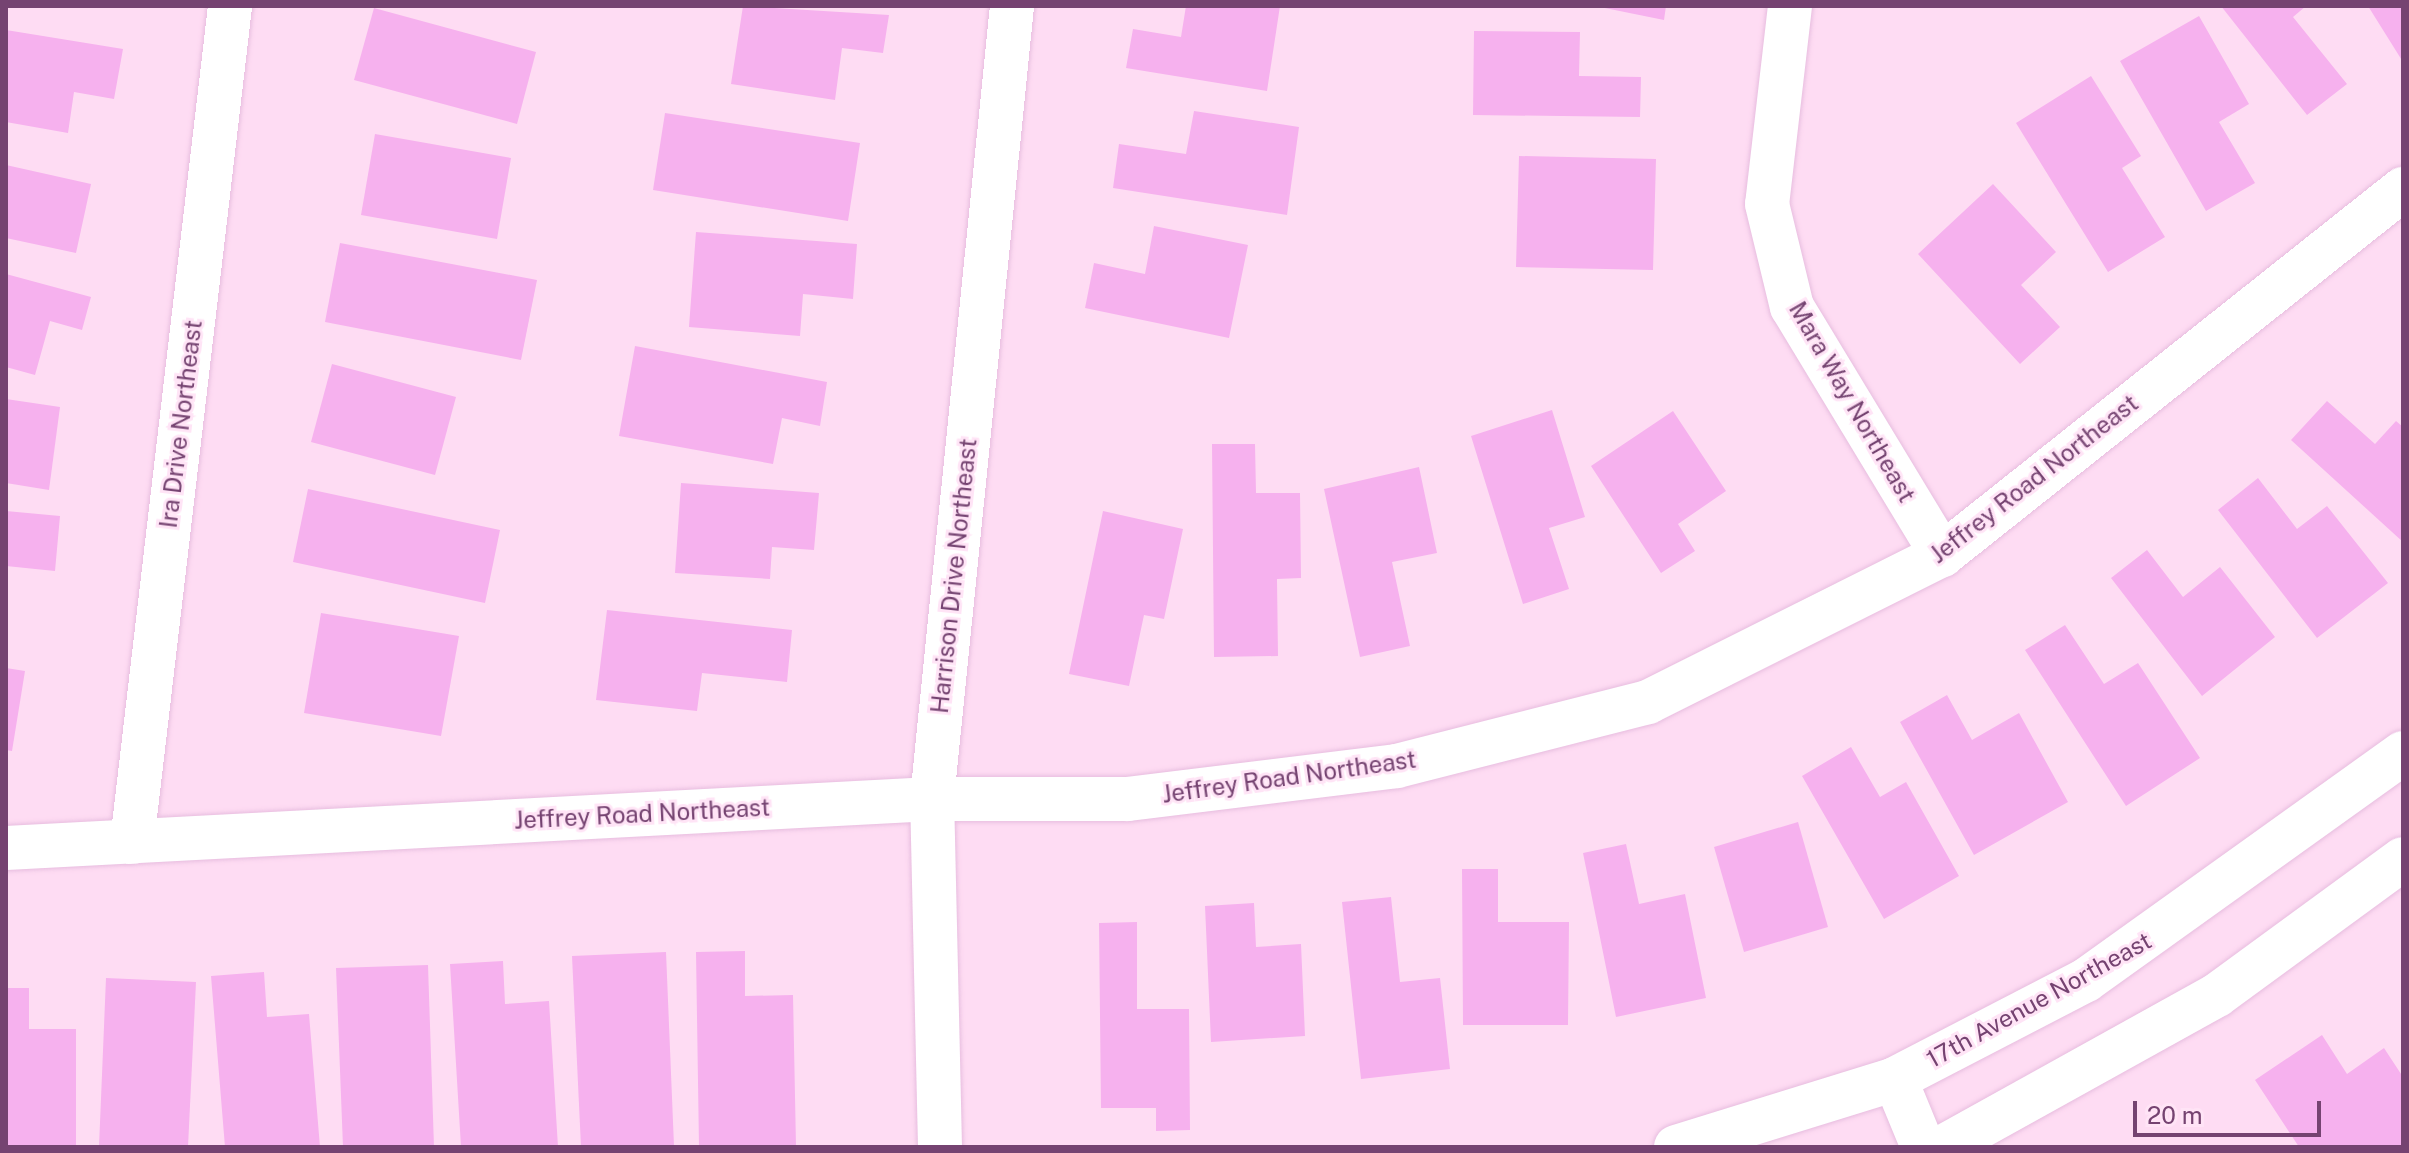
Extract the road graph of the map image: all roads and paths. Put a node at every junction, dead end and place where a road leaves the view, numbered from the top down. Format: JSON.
{"nodes":[{"id":1,"x":230,"y":6,"type":"edge"},
{"id":2,"x":1012,"y":6,"type":"edge"},
{"id":3,"x":1790,"y":6,"type":"edge"},
{"id":4,"x":2403,"y":189,"type":"edge"},
{"id":5,"x":1942,"y":555,"type":"junction"},
{"id":6,"x":2403,"y":753,"type":"edge"},
{"id":7,"x":932,"y":799,"type":"junction"},
{"id":8,"x":132,"y":842,"type":"junction"},
{"id":9,"x":6,"y":848,"type":"edge"},
{"id":10,"x":2403,"y":859,"type":"edge"},
{"id":11,"x":1895,"y":1079,"type":"junction"},
{"id":12,"x":940,"y":1147,"type":"edge"},
{"id":13,"x":1676,"y":1147,"type":"edge"},
{"id":14,"x":1923,"y":1147,"type":"edge"},
{"id":15,"x":1943,"y":1147,"type":"edge"}],
"edges":[{"from":1,"to":8,"type":"street","name":"Ira Drive Northeast"},
{"from":2,"to":7,"type":"street","name":"Harrison Drive Northeast"},
{"from":3,"to":5,"type":"street","name":"Mara Way Northeast"},
{"from":4,"to":5,"type":"street","name":"Jeffrey Road Northeast"},
{"from":5,"to":7,"type":"street","name":"Jeffrey Road Northeast"},
{"from":6,"to":11,"type":"street","name":"17th Avenue Northeast"},
{"from":7,"to":8,"type":"street","name":"Jeffrey Road Northeast"},
{"from":7,"to":12,"type":"street","name":"Harrison Drive Northeast"},
{"from":8,"to":9,"type":"street","name":"Jeffrey Road Northeast"},
{"from":10,"to":15,"type":"street"},
{"from":11,"to":13,"type":"street","name":"17th Avenue Northeast"},
{"from":11,"to":14,"type":"street"}]}
